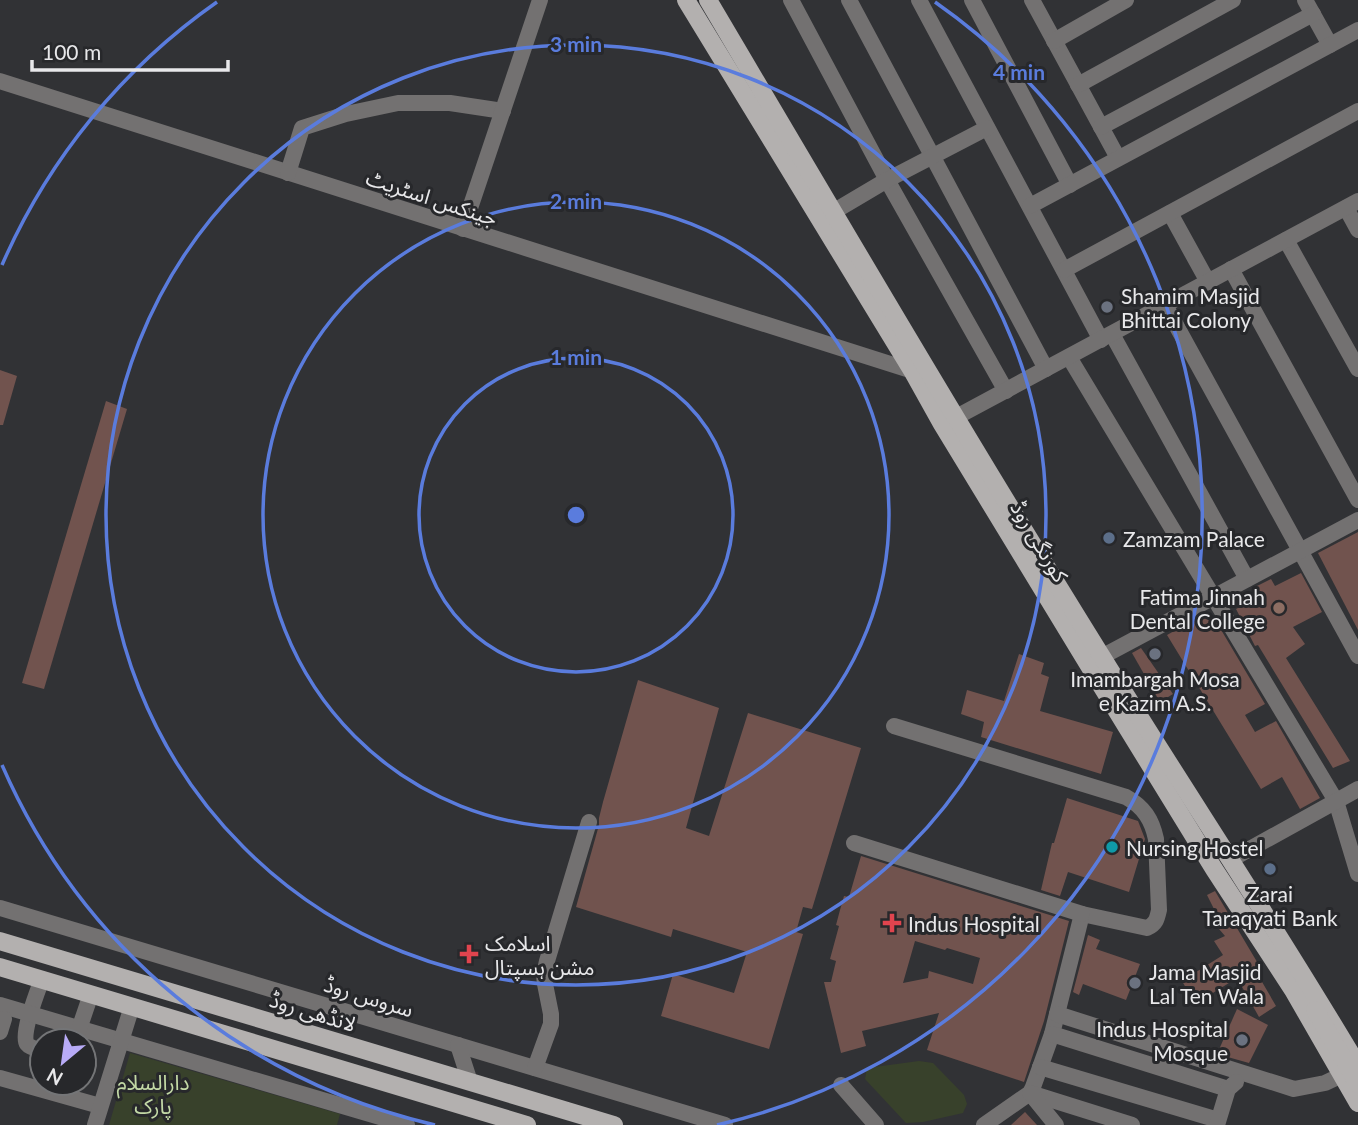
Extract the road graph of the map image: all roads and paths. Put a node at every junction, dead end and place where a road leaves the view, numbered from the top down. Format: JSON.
{"nodes":[{"id":1,"x":540,"y":0,"type":"edge"},
{"id":2,"x":686,"y":0,"type":"edge"},
{"id":3,"x":791,"y":0,"type":"edge"},
{"id":4,"x":849,"y":0,"type":"edge"},
{"id":5,"x":919,"y":0,"type":"edge"},
{"id":6,"x":972,"y":0,"type":"edge"},
{"id":7,"x":1032,"y":0,"type":"edge"},
{"id":8,"x":1126,"y":0,"type":"edge"},
{"id":9,"x":1233,"y":0,"type":"edge"},
{"id":10,"x":1309,"y":7,"type":"edge"},
{"id":11,"x":713,"y":8,"type":"edge"},
{"id":12,"x":700,"y":24,"type":"junction"},
{"id":13,"x":1358,"y":30,"type":"edge"},
{"id":14,"x":1054,"y":41,"type":"junction"},
{"id":15,"x":1330,"y":45,"type":"junction"},
{"id":16,"x":0,"y":81,"type":"edge"},
{"id":17,"x":1078,"y":85,"type":"junction"},
{"id":18,"x":503,"y":111,"type":"junction"},
{"id":19,"x":1358,"y":111,"type":"edge"},
{"id":20,"x":1101,"y":127,"type":"junction"},
{"id":21,"x":987,"y":128,"type":"junction"},
{"id":22,"x":932,"y":157,"type":"junction"},
{"id":23,"x":1118,"y":158,"type":"junction"},
{"id":24,"x":288,"y":173,"type":"junction"},
{"id":25,"x":887,"y":180,"type":"junction"},
{"id":26,"x":1070,"y":184,"type":"junction"},
{"id":27,"x":1352,"y":204,"type":"edge"},
{"id":28,"x":1030,"y":206,"type":"junction"},
{"id":29,"x":833,"y":212,"type":"junction"},
{"id":30,"x":1170,"y":213,"type":"junction"},
{"id":31,"x":463,"y":229,"type":"junction"},
{"id":32,"x":1358,"y":230,"type":"edge"},
{"id":33,"x":1286,"y":240,"type":"junction"},
{"id":34,"x":1231,"y":269,"type":"junction"},
{"id":35,"x":1064,"y":271,"type":"junction"},
{"id":36,"x":1208,"y":282,"type":"junction"},
{"id":37,"x":1165,"y":305,"type":"junction"},
{"id":38,"x":1107,"y":337,"type":"junction"},
{"id":39,"x":1069,"y":357,"type":"junction"},
{"id":40,"x":1046,"y":369,"type":"junction"},
{"id":41,"x":1358,"y":369,"type":"edge"},
{"id":42,"x":913,"y":372,"type":"junction"},
{"id":43,"x":932,"y":376,"type":"junction"},
{"id":44,"x":1006,"y":391,"type":"junction"},
{"id":45,"x":949,"y":421,"type":"junction"},
{"id":46,"x":1358,"y":500,"type":"edge"},
{"id":47,"x":1358,"y":520,"type":"edge"},
{"id":48,"x":1299,"y":551,"type":"junction"},
{"id":49,"x":1247,"y":579,"type":"junction"},
{"id":50,"x":1213,"y":597,"type":"junction"},
{"id":51,"x":1358,"y":656,"type":"edge"},
{"id":52,"x":1094,"y":660,"type":"junction"},
{"id":53,"x":894,"y":726,"type":"dead end"},
{"id":54,"x":1350,"y":796,"type":"edge"},
{"id":55,"x":589,"y":822,"type":"dead end"},
{"id":56,"x":854,"y":843,"type":"dead end"},
{"id":57,"x":1230,"y":860,"type":"junction"},
{"id":58,"x":1358,"y":874,"type":"edge"},
{"id":59,"x":0,"y":908,"type":"edge"},
{"id":60,"x":1082,"y":914,"type":"junction"},
{"id":61,"x":0,"y":941,"type":"edge"},
{"id":62,"x":0,"y":967,"type":"edge"},
{"id":63,"x":42,"y":979,"type":"junction"},
{"id":64,"x":1301,"y":986,"type":"junction"},
{"id":65,"x":91,"y":994,"type":"junction"},
{"id":66,"x":132,"y":1006,"type":"junction"},
{"id":67,"x":30,"y":1014,"type":"junction"},
{"id":68,"x":1057,"y":1014,"type":"junction"},
{"id":69,"x":1,"y":1019,"type":"edge"},
{"id":70,"x":59,"y":1027,"type":"edge"},
{"id":71,"x":80,"y":1027,"type":"edge"},
{"id":72,"x":1052,"y":1034,"type":"junction"},
{"id":73,"x":98,"y":1038,"type":"edge"},
{"id":74,"x":121,"y":1041,"type":"junction"},
{"id":75,"x":458,"y":1045,"type":"junction"},
{"id":76,"x":1325,"y":1045,"type":"junction"},
{"id":77,"x":28,"y":1046,"type":"edge"},
{"id":78,"x":1352,"y":1046,"type":"edge"},
{"id":79,"x":1358,"y":1066,"type":"edge"},
{"id":80,"x":1040,"y":1067,"type":"junction"},
{"id":81,"x":535,"y":1068,"type":"junction"},
{"id":82,"x":1245,"y":1073,"type":"junction"},
{"id":83,"x":0,"y":1078,"type":"edge"},
{"id":84,"x":1350,"y":1079,"type":"edge"},
{"id":85,"x":470,"y":1082,"type":"junction"},
{"id":86,"x":841,"y":1085,"type":"dead end"},
{"id":87,"x":1228,"y":1089,"type":"junction"},
{"id":88,"x":1030,"y":1093,"type":"junction"},
{"id":89,"x":1358,"y":1103,"type":"edge"},
{"id":90,"x":100,"y":1106,"type":"junction"},
{"id":91,"x":1217,"y":1123,"type":"edge"},
{"id":92,"x":95,"y":1125,"type":"edge"},
{"id":93,"x":407,"y":1125,"type":"edge"},
{"id":94,"x":527,"y":1125,"type":"edge"},
{"id":95,"x":614,"y":1125,"type":"edge"},
{"id":96,"x":725,"y":1125,"type":"edge"},
{"id":97,"x":876,"y":1125,"type":"edge"},
{"id":98,"x":984,"y":1125,"type":"edge"},
{"id":99,"x":1056,"y":1125,"type":"edge"},
{"id":100,"x":1132,"y":1125,"type":"edge"}],
"edges":[{"from":1,"to":18,"type":"street"},
{"from":2,"to":12,"type":"main road","name":"کورنگی روڈ"},
{"from":3,"to":25,"type":"street"},
{"from":4,"to":22,"type":"street"},
{"from":5,"to":21,"type":"street"},
{"from":6,"to":26,"type":"street"},
{"from":7,"to":14,"type":"street"},
{"from":8,"to":14,"type":"street"},
{"from":9,"to":17,"type":"street"},
{"from":10,"to":15,"type":"street"},
{"from":10,"to":20,"type":"street"},
{"from":11,"to":12,"type":"main road"},
{"from":11,"to":29,"type":"main road","name":"کورنگی روڈ"},
{"from":12,"to":42,"type":"main road","name":"کورنگی روڈ"},
{"from":13,"to":15,"type":"street"},
{"from":14,"to":17,"type":"street"},
{"from":15,"to":23,"type":"street"},
{"from":16,"to":24,"type":"street","name":"جینکس اسٹریٹ"},
{"from":17,"to":20,"type":"street"},
{"from":18,"to":24,"type":"street"},
{"from":18,"to":31,"type":"street"},
{"from":19,"to":30,"type":"street"},
{"from":20,"to":23,"type":"street"},
{"from":21,"to":22,"type":"street"},
{"from":21,"to":28,"type":"street"},
{"from":22,"to":25,"type":"street"},
{"from":22,"to":40,"type":"street"},
{"from":23,"to":26,"type":"street"},
{"from":24,"to":31,"type":"street","name":"جینکس اسٹریٹ"},
{"from":25,"to":29,"type":"street"},
{"from":25,"to":44,"type":"street"},
{"from":26,"to":28,"type":"street"},
{"from":27,"to":32,"type":"street"},
{"from":27,"to":33,"type":"street"},
{"from":28,"to":35,"type":"street"},
{"from":29,"to":43,"type":"main road","name":"کورنگی روڈ"},
{"from":30,"to":35,"type":"street"},
{"from":30,"to":36,"type":"street"},
{"from":31,"to":42,"type":"street","name":"جینکس اسٹریٹ"},
{"from":33,"to":34,"type":"street"},
{"from":33,"to":41,"type":"street"},
{"from":34,"to":36,"type":"street"},
{"from":34,"to":46,"type":"street"},
{"from":35,"to":38,"type":"street"},
{"from":36,"to":37,"type":"street"},
{"from":37,"to":38,"type":"street"},
{"from":37,"to":48,"type":"street"},
{"from":38,"to":39,"type":"street"},
{"from":38,"to":49,"type":"street"},
{"from":39,"to":40,"type":"street"},
{"from":39,"to":50,"type":"street"},
{"from":40,"to":44,"type":"street"},
{"from":42,"to":43,"type":"street","name":"جینکس اسٹریٹ"},
{"from":42,"to":45,"type":"main road","name":"کورنگی روڈ"},
{"from":43,"to":45,"type":"main road","name":"کورنگی روڈ"},
{"from":44,"to":45,"type":"street"},
{"from":45,"to":52,"type":"main road","name":"کورنگی روڈ"},
{"from":47,"to":48,"type":"street"},
{"from":48,"to":49,"type":"street"},
{"from":48,"to":51,"type":"street"},
{"from":49,"to":50,"type":"street"},
{"from":50,"to":52,"type":"street"},
{"from":50,"to":54,"type":"street"},
{"from":52,"to":57,"type":"main road","name":"کورنگی روڈ"},
{"from":52,"to":64,"type":"main road","name":"کورنگی روڈ"},
{"from":53,"to":60,"type":"street"},
{"from":54,"to":57,"type":"street"},
{"from":54,"to":58,"type":"street"},
{"from":55,"to":81,"type":"street"},
{"from":56,"to":60,"type":"street"},
{"from":57,"to":64,"type":"main road","name":"کورنگی روڈ"},
{"from":59,"to":75,"type":"street","name":"سروس روڈ"},
{"from":60,"to":68,"type":"street"},
{"from":61,"to":85,"type":"main road","name":"لانڈھی روڈ"},
{"from":62,"to":63,"type":"main road"},
{"from":63,"to":65,"type":"main road"},
{"from":63,"to":67,"type":"street"},
{"from":64,"to":76,"type":"main road","name":"کورنگی روڈ"},
{"from":64,"to":78,"type":"main road","name":"کورنگی روڈ"},
{"from":64,"to":84,"type":"main road","bridge":true},
{"from":65,"to":66,"type":"main road"},
{"from":65,"to":71,"type":"street"},
{"from":66,"to":74,"type":"street"},
{"from":66,"to":94,"type":"main road"},
{"from":67,"to":69,"type":"street"},
{"from":67,"to":70,"type":"street"},
{"from":67,"to":77,"type":"street"},
{"from":68,"to":72,"type":"street"},
{"from":68,"to":82,"type":"street"},
{"from":72,"to":80,"type":"street"},
{"from":72,"to":87,"type":"street"},
{"from":73,"to":74,"type":"street"},
{"from":74,"to":90,"type":"street"},
{"from":74,"to":93,"type":"street"},
{"from":75,"to":81,"type":"street","name":"سروس روڈ"},
{"from":75,"to":85,"type":"street"},
{"from":76,"to":78,"type":"street"},
{"from":76,"to":84,"type":"main road","name":"کورنگی روڈ"},
{"from":78,"to":79,"type":"main road","name":"کورنگی روڈ"},
{"from":80,"to":88,"type":"street"},
{"from":80,"to":91,"type":"street"},
{"from":81,"to":96,"type":"street","name":"سروس روڈ"},
{"from":82,"to":84,"type":"street"},
{"from":82,"to":87,"type":"street"},
{"from":83,"to":90,"type":"street"},
{"from":84,"to":89,"type":"main road","name":"کورنگی روڈ"},
{"from":85,"to":95,"type":"main road","name":"لانڈھی روڈ"},
{"from":86,"to":97,"type":"street"},
{"from":87,"to":91,"type":"street"},
{"from":88,"to":98,"type":"street"},
{"from":88,"to":99,"type":"street"},
{"from":88,"to":100,"type":"street"},
{"from":90,"to":92,"type":"street"}]}
